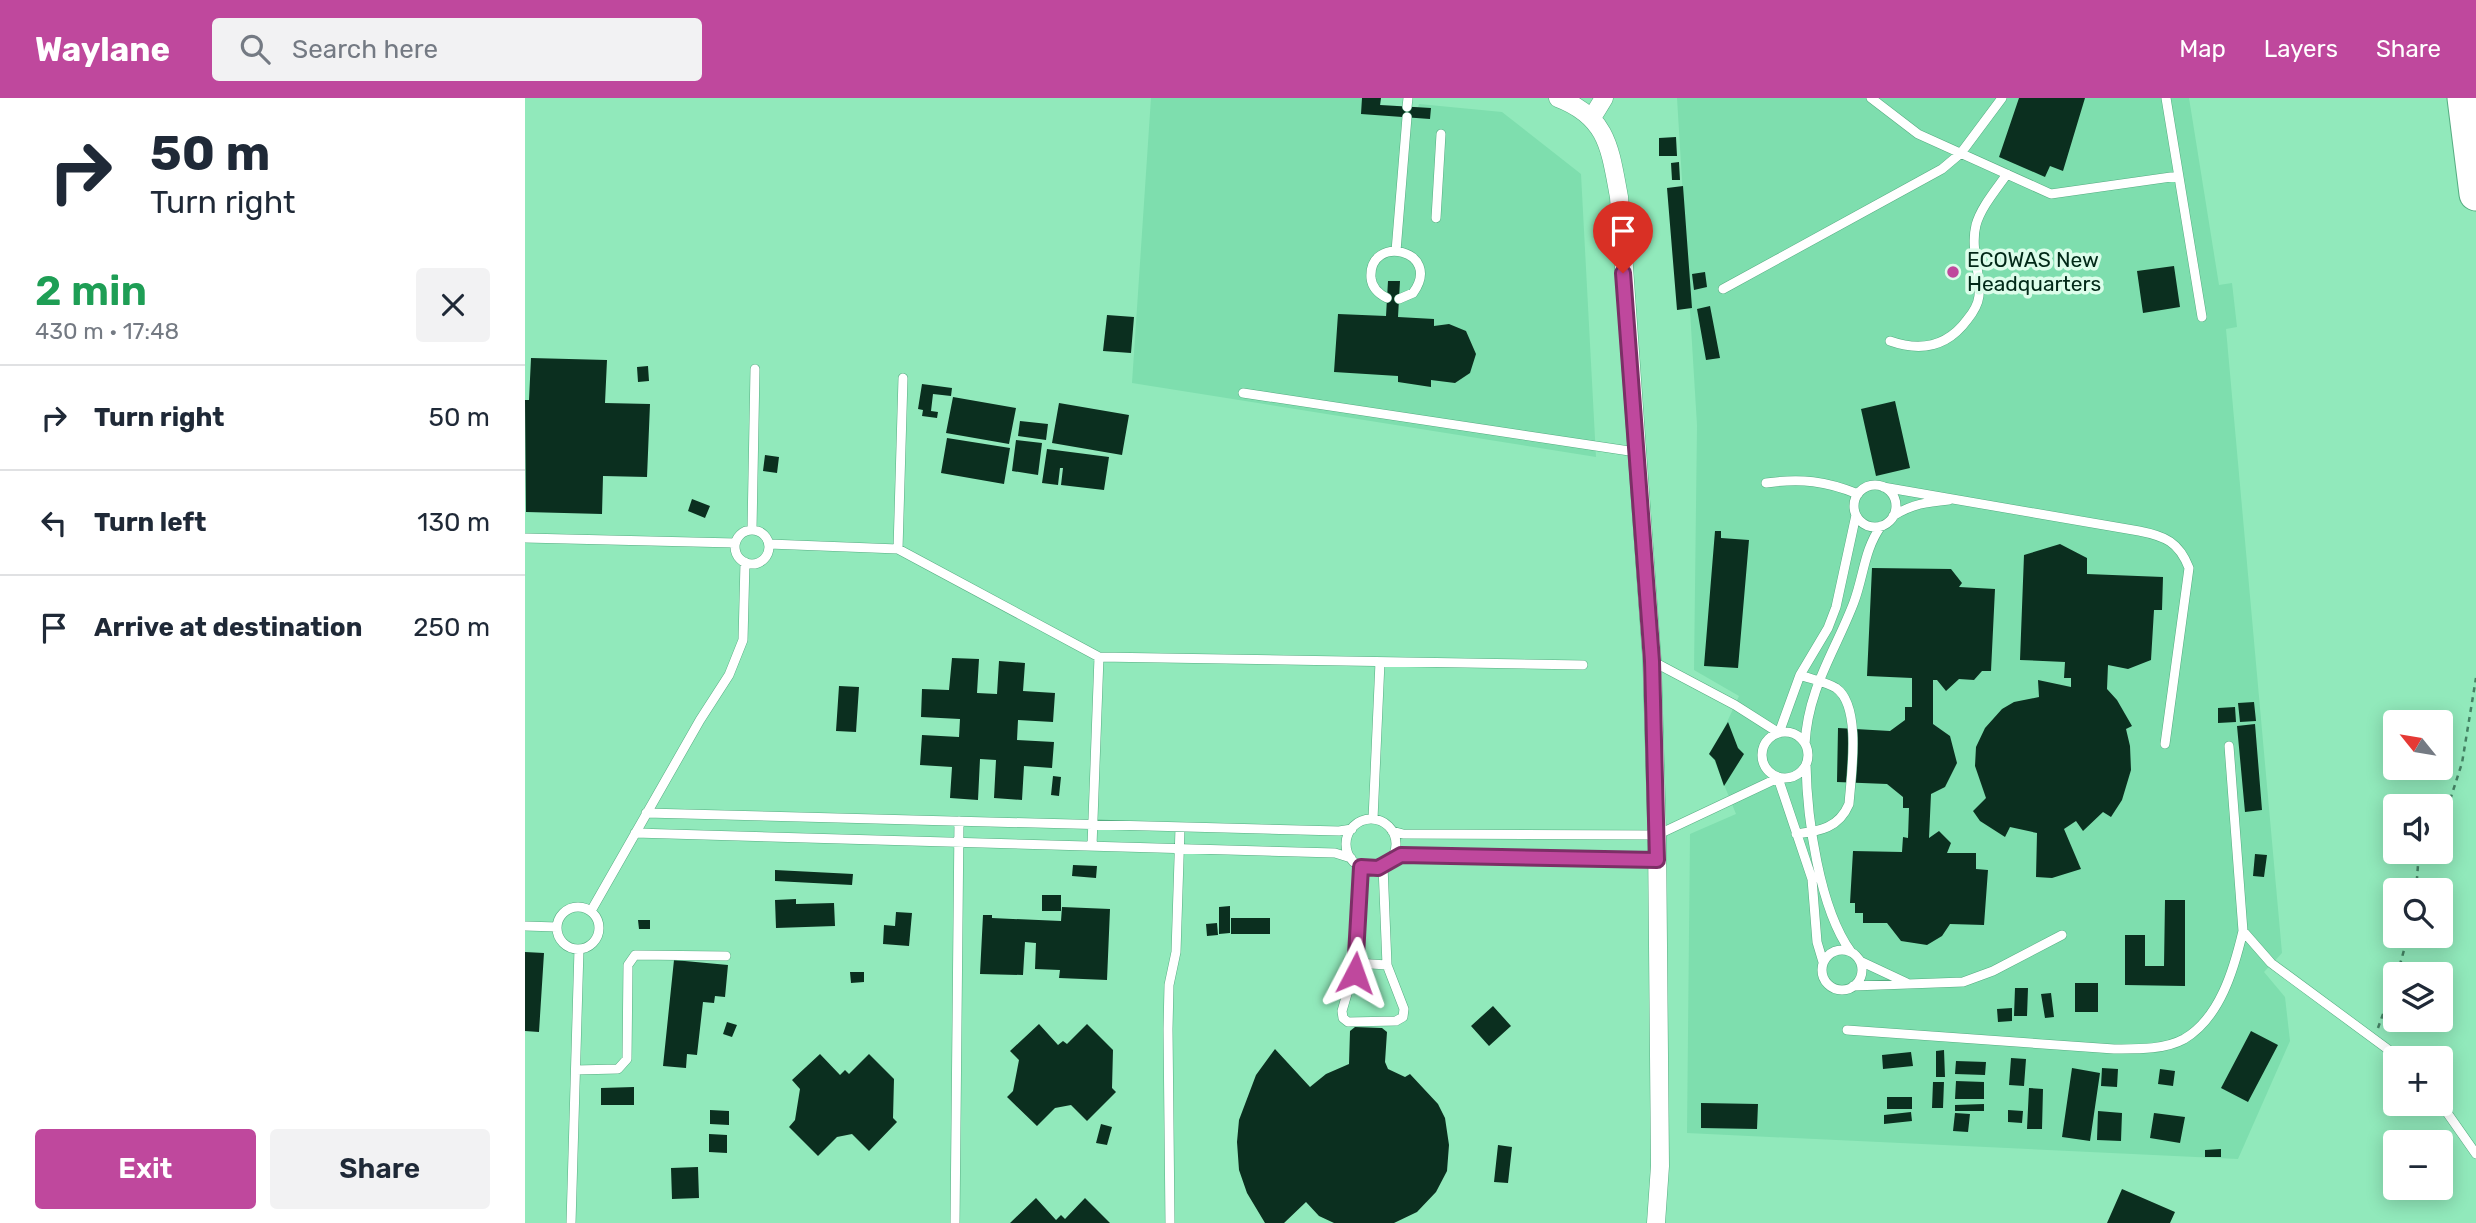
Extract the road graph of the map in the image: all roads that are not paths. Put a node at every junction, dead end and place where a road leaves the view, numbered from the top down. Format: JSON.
{"nodes":[{"id":1,"x":1558,"y":98,"type":"edge"},
{"id":2,"x":1604,"y":98,"type":"edge"},
{"id":3,"x":1871,"y":98,"type":"edge"},
{"id":4,"x":2002,"y":98,"type":"edge"},
{"id":5,"x":2166,"y":98,"type":"edge"},
{"id":6,"x":2464,"y":98,"type":"edge"},
{"id":7,"x":1593,"y":116,"type":"junction"},
{"id":8,"x":1407,"y":117,"type":"dead end"},
{"id":9,"x":1441,"y":134,"type":"dead end"},
{"id":10,"x":1961,"y":153,"type":"junction"},
{"id":11,"x":2007,"y":174,"type":"junction"},
{"id":12,"x":2178,"y":176,"type":"junction"},
{"id":13,"x":2476,"y":194,"type":"edge"},
{"id":14,"x":1436,"y":218,"type":"dead end"},
{"id":15,"x":1396,"y":251,"type":"junction"},
{"id":16,"x":1723,"y":289,"type":"dead end"},
{"id":17,"x":1387,"y":298,"type":"dead end"},
{"id":18,"x":1399,"y":299,"type":"dead end"},
{"id":19,"x":2202,"y":317,"type":"dead end"},
{"id":20,"x":1890,"y":341,"type":"dead end"},
{"id":21,"x":755,"y":369,"type":"dead end"},
{"id":22,"x":903,"y":378,"type":"dead end"},
{"id":23,"x":1243,"y":393,"type":"dead end"},
{"id":24,"x":1636,"y":452,"type":"junction"},
{"id":25,"x":1766,"y":483,"type":"dead end"},
{"id":26,"x":1883,"y":487,"type":"junction"},
{"id":27,"x":1858,"y":494,"type":"junction"},
{"id":28,"x":1958,"y":499,"type":"junction"},
{"id":29,"x":1856,"y":515,"type":"junction"},
{"id":30,"x":1893,"y":516,"type":"junction"},
{"id":31,"x":1881,"y":526,"type":"junction"},
{"id":32,"x":753,"y":529,"type":"junction"},
{"id":33,"x":525,"y":538,"type":"edge"},
{"id":34,"x":735,"y":543,"type":"junction"},
{"id":35,"x":769,"y":544,"type":"junction"},
{"id":36,"x":898,"y":549,"type":"junction"},
{"id":37,"x":745,"y":562,"type":"junction"},
{"id":38,"x":1098,"y":657,"type":"junction"},
{"id":39,"x":1652,"y":661,"type":"junction"},
{"id":40,"x":1380,"y":662,"type":"junction"},
{"id":41,"x":1583,"y":665,"type":"dead end"},
{"id":42,"x":1800,"y":675,"type":"junction"},
{"id":43,"x":1818,"y":681,"type":"junction"},
{"id":44,"x":1779,"y":733,"type":"junction"},
{"id":45,"x":1805,"y":744,"type":"junction"},
{"id":46,"x":2165,"y":744,"type":"dead end"},
{"id":47,"x":2229,"y":746,"type":"dead end"},
{"id":48,"x":1806,"y":764,"type":"junction"},
{"id":49,"x":1778,"y":778,"type":"junction"},
{"id":50,"x":646,"y":813,"type":"junction"},
{"id":51,"x":1373,"y":820,"type":"junction"},
{"id":52,"x":959,"y":821,"type":"junction"},
{"id":53,"x":1093,"y":825,"type":"junction"},
{"id":54,"x":1180,"y":828,"type":"junction"},
{"id":55,"x":1352,"y":829,"type":"junction"},
{"id":56,"x":1392,"y":831,"type":"junction"},
{"id":57,"x":1812,"y":832,"type":"junction"},
{"id":58,"x":635,"y":833,"type":"junction"},
{"id":59,"x":1796,"y":834,"type":"junction"},
{"id":60,"x":1657,"y":835,"type":"junction"},
{"id":61,"x":958,"y":844,"type":"junction"},
{"id":62,"x":1092,"y":846,"type":"junction"},
{"id":63,"x":1179,"y":848,"type":"junction"},
{"id":64,"x":1351,"y":858,"type":"junction"},
{"id":65,"x":1657,"y":860,"type":"junction"},
{"id":66,"x":1387,"y":863,"type":"junction"},
{"id":67,"x":1361,"y":867,"type":"junction"},
{"id":68,"x":591,"y":911,"type":"junction"},
{"id":69,"x":525,"y":926,"type":"edge"},
{"id":70,"x":557,"y":927,"type":"junction"},
{"id":71,"x":2243,"y":931,"type":"junction"},
{"id":72,"x":2062,"y":935,"type":"dead end"},
{"id":73,"x":579,"y":949,"type":"junction"},
{"id":74,"x":1851,"y":952,"type":"junction"},
{"id":75,"x":726,"y":956,"type":"dead end"},
{"id":76,"x":1860,"y":961,"type":"junction"},
{"id":77,"x":1823,"y":962,"type":"junction"},
{"id":78,"x":1356,"y":963,"type":"junction"},
{"id":79,"x":1387,"y":965,"type":"junction"},
{"id":80,"x":1912,"y":984,"type":"junction"},
{"id":81,"x":1853,"y":986,"type":"junction"},
{"id":82,"x":1847,"y":1030,"type":"dead end"},
{"id":83,"x":2385,"y":1046,"type":"edge"},
{"id":84,"x":576,"y":1070,"type":"junction"},
{"id":85,"x":2449,"y":1116,"type":"edge"},
{"id":86,"x":2476,"y":1154,"type":"edge"},
{"id":87,"x":571,"y":1223,"type":"edge"},
{"id":88,"x":955,"y":1223,"type":"edge"},
{"id":89,"x":1170,"y":1223,"type":"edge"},
{"id":90,"x":1656,"y":1223,"type":"edge"}],
"edges":[{"from":1,"to":7,"type":"street"},
{"from":2,"to":7,"type":"street"},
{"from":3,"to":10,"type":"lane"},
{"from":4,"to":10,"type":"lane"},
{"from":5,"to":12,"type":"lane"},
{"from":6,"to":13,"type":"highway"},
{"from":7,"to":24,"type":"street"},
{"from":8,"to":15,"type":"lane"},
{"from":9,"to":14,"type":"lane"},
{"from":10,"to":11,"type":"lane"},
{"from":10,"to":16,"type":"lane"},
{"from":11,"to":12,"type":"lane"},
{"from":11,"to":20,"type":"lane"},
{"from":12,"to":19,"type":"lane"},
{"from":15,"to":17,"type":"lane"},
{"from":15,"to":18,"type":"lane"},
{"from":21,"to":32,"type":"lane"},
{"from":22,"to":36,"type":"lane"},
{"from":23,"to":24,"type":"lane"},
{"from":24,"to":39,"type":"street"},
{"from":25,"to":27,"type":"lane"},
{"from":26,"to":27,"type":"lane"},
{"from":26,"to":28,"type":"lane"},
{"from":26,"to":30,"type":"lane"},
{"from":27,"to":29,"type":"lane"},
{"from":28,"to":30,"type":"lane"},
{"from":28,"to":46,"type":"lane"},
{"from":29,"to":31,"type":"lane"},
{"from":29,"to":42,"type":"lane"},
{"from":30,"to":31,"type":"lane"},
{"from":31,"to":43,"type":"lane"},
{"from":32,"to":34,"type":"lane"},
{"from":32,"to":35,"type":"lane"},
{"from":33,"to":34,"type":"lane"},
{"from":34,"to":37,"type":"lane"},
{"from":35,"to":36,"type":"lane"},
{"from":35,"to":37,"type":"lane"},
{"from":36,"to":38,"type":"lane"},
{"from":37,"to":50,"type":"lane"},
{"from":38,"to":40,"type":"lane"},
{"from":38,"to":53,"type":"lane"},
{"from":39,"to":44,"type":"lane"},
{"from":39,"to":60,"type":"street"},
{"from":40,"to":41,"type":"lane"},
{"from":40,"to":51,"type":"lane"},
{"from":42,"to":43,"type":"lane"},
{"from":42,"to":44,"type":"lane"},
{"from":43,"to":45,"type":"lane"},
{"from":43,"to":57,"type":"lane"},
{"from":44,"to":45,"type":"lane"},
{"from":44,"to":49,"type":"lane"},
{"from":45,"to":48,"type":"lane"},
{"from":47,"to":71,"type":"lane"},
{"from":48,"to":49,"type":"lane"},
{"from":48,"to":57,"type":"lane"},
{"from":49,"to":59,"type":"lane"},
{"from":49,"to":60,"type":"lane"},
{"from":50,"to":52,"type":"lane"},
{"from":50,"to":58,"type":"lane"},
{"from":51,"to":55,"type":"lane"},
{"from":51,"to":56,"type":"lane"},
{"from":52,"to":53,"type":"lane"},
{"from":52,"to":61,"type":"lane"},
{"from":53,"to":54,"type":"lane"},
{"from":53,"to":62,"type":"lane"},
{"from":54,"to":55,"type":"lane"},
{"from":54,"to":63,"type":"lane"},
{"from":55,"to":64,"type":"lane"},
{"from":56,"to":60,"type":"lane"},
{"from":56,"to":66,"type":"lane"},
{"from":57,"to":59,"type":"lane"},
{"from":57,"to":74,"type":"lane"},
{"from":58,"to":61,"type":"lane"},
{"from":58,"to":68,"type":"lane"},
{"from":59,"to":77,"type":"lane"},
{"from":60,"to":65,"type":"street"},
{"from":61,"to":62,"type":"lane"},
{"from":61,"to":88,"type":"lane"},
{"from":62,"to":63,"type":"lane"},
{"from":63,"to":64,"type":"lane"},
{"from":63,"to":89,"type":"lane"},
{"from":64,"to":67,"type":"lane"},
{"from":65,"to":66,"type":"lane"},
{"from":65,"to":90,"type":"street"},
{"from":66,"to":67,"type":"lane"},
{"from":66,"to":79,"type":"lane"},
{"from":67,"to":78,"type":"lane"},
{"from":68,"to":70,"type":"lane"},
{"from":68,"to":73,"type":"lane"},
{"from":69,"to":70,"type":"lane"},
{"from":70,"to":73,"type":"lane"},
{"from":71,"to":82,"type":"lane"},
{"from":71,"to":83,"type":"lane"},
{"from":72,"to":80,"type":"lane"},
{"from":73,"to":84,"type":"lane"},
{"from":74,"to":76,"type":"lane"},
{"from":74,"to":77,"type":"lane"},
{"from":75,"to":84,"type":"lane"},
{"from":76,"to":80,"type":"lane"},
{"from":76,"to":81,"type":"lane"},
{"from":77,"to":81,"type":"lane"},
{"from":78,"to":79,"type":"lane"},
{"from":78,"to":79,"type":"lane"},
{"from":80,"to":81,"type":"lane"},
{"from":84,"to":87,"type":"lane"},
{"from":85,"to":86,"type":"lane"}]}
